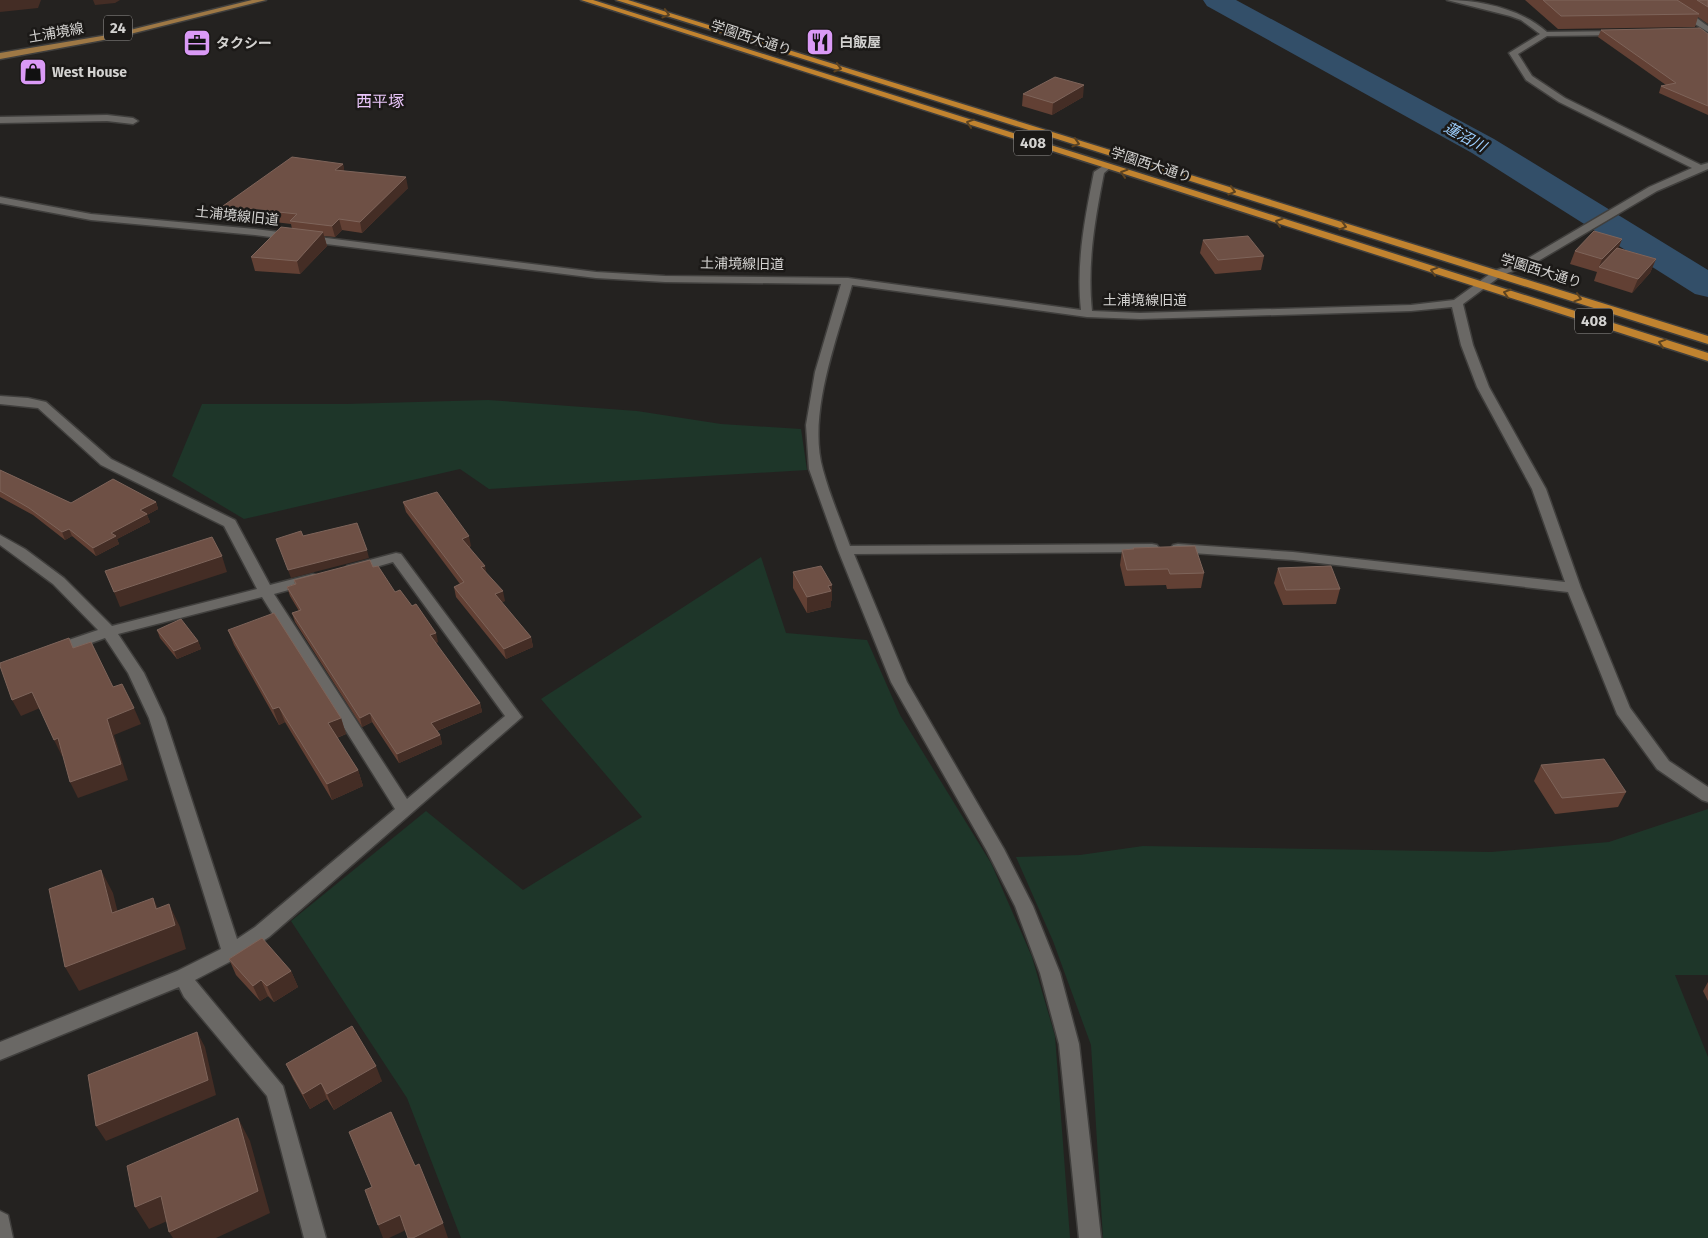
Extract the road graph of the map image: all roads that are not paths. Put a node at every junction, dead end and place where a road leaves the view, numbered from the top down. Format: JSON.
{"nodes":[{"id":1,"x":234,"y":0,"type":"edge"},
{"id":2,"x":262,"y":0,"type":"edge"},
{"id":3,"x":585,"y":0,"type":"edge"},
{"id":4,"x":620,"y":0,"type":"edge"},
{"id":5,"x":1451,"y":0,"type":"edge"},
{"id":6,"x":1660,"y":0,"type":"edge"},
{"id":7,"x":1478,"y":3,"type":"edge"},
{"id":8,"x":1689,"y":31,"type":"edge"},
{"id":9,"x":1708,"y":31,"type":"edge"},
{"id":10,"x":1632,"y":33,"type":"edge"},
{"id":11,"x":1544,"y":34,"type":"junction"},
{"id":12,"x":0,"y":49,"type":"edge"},
{"id":13,"x":0,"y":56,"type":"edge"},
{"id":14,"x":0,"y":120,"type":"edge"},
{"id":15,"x":133,"y":121,"type":"dead end"},
{"id":16,"x":1106,"y":167,"type":"junction"},
{"id":17,"x":1704,"y":167,"type":"edge"},
{"id":18,"x":0,"y":200,"type":"edge"},
{"id":19,"x":1498,"y":273,"type":"junction"},
{"id":20,"x":848,"y":280,"type":"junction"},
{"id":21,"x":1481,"y":285,"type":"junction"},
{"id":22,"x":1457,"y":303,"type":"junction"},
{"id":23,"x":1087,"y":314,"type":"junction"},
{"id":24,"x":1708,"y":340,"type":"edge"},
{"id":25,"x":1708,"y":357,"type":"edge"},
{"id":26,"x":0,"y":400,"type":"edge"},
{"id":27,"x":0,"y":539,"type":"edge"},
{"id":28,"x":845,"y":550,"type":"junction"},
{"id":29,"x":1574,"y":588,"type":"junction"},
{"id":30,"x":266,"y":592,"type":"junction"},
{"id":31,"x":108,"y":632,"type":"junction"},
{"id":32,"x":36,"y":658,"type":"edge"},
{"id":33,"x":1708,"y":796,"type":"edge"},
{"id":34,"x":405,"y":810,"type":"junction"},
{"id":35,"x":232,"y":952,"type":"junction"},
{"id":36,"x":184,"y":977,"type":"junction"},
{"id":37,"x":0,"y":1051,"type":"edge"},
{"id":38,"x":0,"y":1222,"type":"edge"},
{"id":39,"x":2,"y":1238,"type":"edge"},
{"id":40,"x":315,"y":1238,"type":"edge"},
{"id":41,"x":1090,"y":1238,"type":"edge"}],
"edges":[{"from":1,"to":12,"type":"main road","name":"土浦境線","number":"24"},
{"from":2,"to":13,"type":"main road","name":"土浦境線","number":"24"},
{"from":16,"to":3,"type":"highway","name":"学園西大通り","number":"408","one_way":true},
{"from":4,"to":19,"type":"highway","name":"学園西大通り","number":"408","one_way":true},
{"from":5,"to":7,"type":"street"},
{"from":6,"to":9,"type":"street"},
{"from":7,"to":11,"type":"street"},
{"from":8,"to":9,"type":"street"},
{"from":10,"to":11,"type":"street"},
{"from":11,"to":17,"type":"street"},
{"from":14,"to":15,"type":"street"},
{"from":21,"to":16,"type":"highway","name":"学園西大通り","number":"408","one_way":true},
{"from":16,"to":23,"type":"street"},
{"from":17,"to":19,"type":"street"},
{"from":18,"to":20,"type":"street","name":"土浦境線旧道"},
{"from":19,"to":21,"type":"street"},
{"from":19,"to":24,"type":"highway","name":"学園西大通り","number":"408","one_way":true},
{"from":20,"to":23,"type":"street","name":"土浦境線旧道"},
{"from":20,"to":28,"type":"street"},
{"from":21,"to":22,"type":"street"},
{"from":25,"to":21,"type":"highway","name":"学園西大通り","number":"408","one_way":true},
{"from":22,"to":23,"type":"street","name":"土浦境線旧道"},
{"from":22,"to":29,"type":"street"},
{"from":26,"to":30,"type":"street"},
{"from":27,"to":31,"type":"street"},
{"from":28,"to":29,"type":"street"},
{"from":28,"to":41,"type":"street"},
{"from":29,"to":33,"type":"street"},
{"from":30,"to":31,"type":"street"},
{"from":30,"to":34,"type":"street"},
{"from":30,"to":34,"type":"street"},
{"from":31,"to":32,"type":"street"},
{"from":31,"to":35,"type":"street"},
{"from":34,"to":35,"type":"street"},
{"from":35,"to":36,"type":"street"},
{"from":36,"to":37,"type":"street"},
{"from":36,"to":40,"type":"street"},
{"from":38,"to":39,"type":"street"}]}
